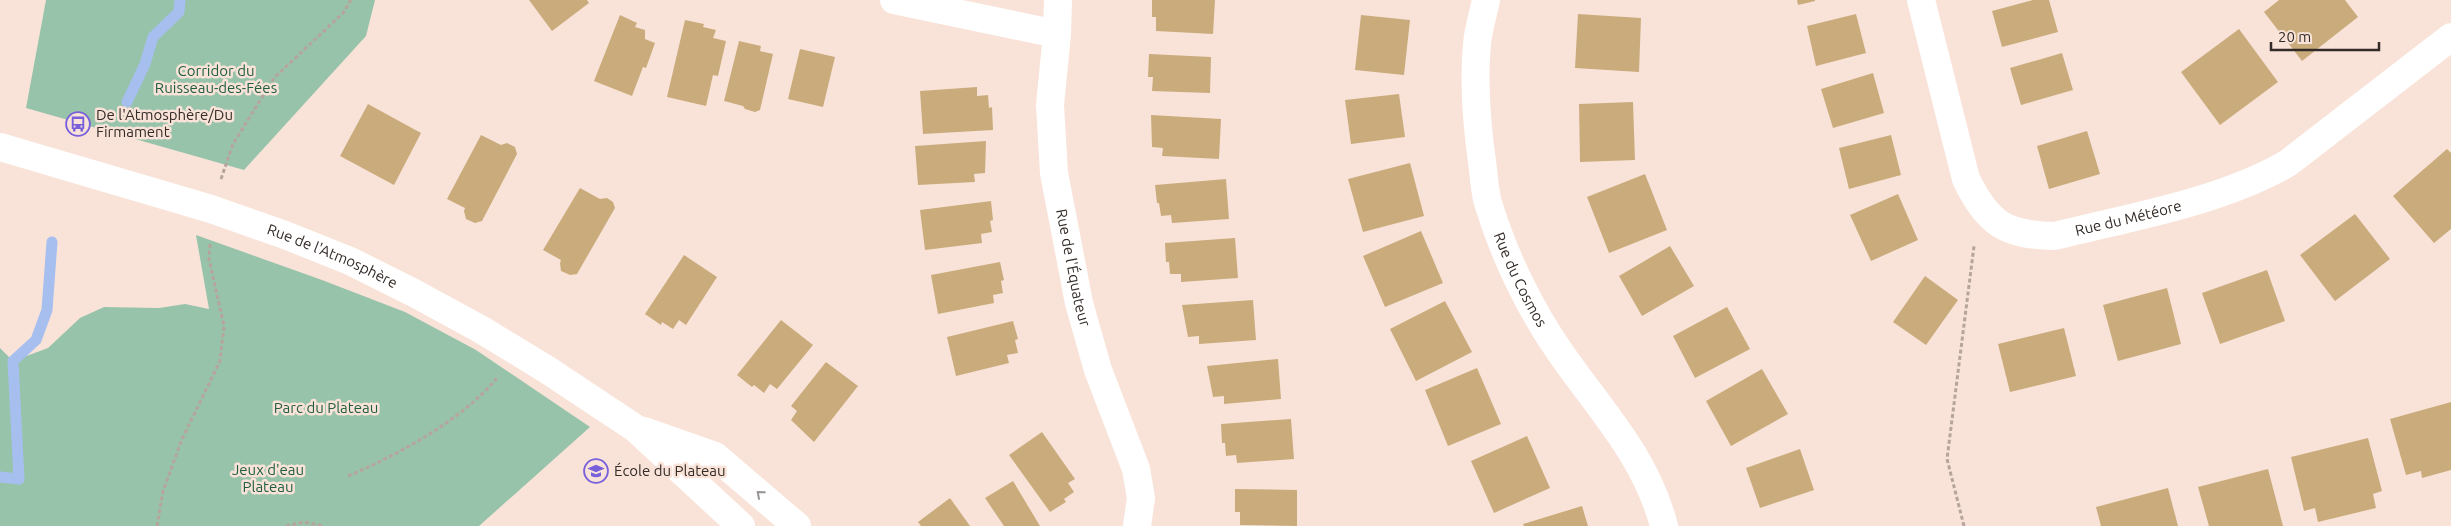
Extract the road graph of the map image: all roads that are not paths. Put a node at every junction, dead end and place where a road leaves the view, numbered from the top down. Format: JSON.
{"nodes":[{"id":1,"x":894,"y":0,"type":"edge"},
{"id":2,"x":1058,"y":0,"type":"edge"},
{"id":3,"x":1486,"y":0,"type":"edge"},
{"id":4,"x":1921,"y":0,"type":"edge"},
{"id":5,"x":1057,"y":34,"type":"junction"},
{"id":6,"x":2451,"y":38,"type":"edge"},
{"id":7,"x":0,"y":147,"type":"edge"},
{"id":8,"x":635,"y":428,"type":"junction"},
{"id":9,"x":741,"y":526,"type":"edge"},
{"id":10,"x":797,"y":526,"type":"edge"},
{"id":11,"x":1137,"y":526,"type":"edge"},
{"id":12,"x":1664,"y":526,"type":"edge"}],
"edges":[{"from":1,"to":5,"type":"street"},
{"from":2,"to":5,"type":"street","name":"Rue de l'Équateur"},
{"from":3,"to":12,"type":"street","name":"Rue du Cosmos"},
{"from":4,"to":6,"type":"street","name":"Rue du Météore"},
{"from":5,"to":11,"type":"street","name":"Rue de l'Équateur"},
{"from":7,"to":8,"type":"street","name":"Rue de l'Atmosphère"},
{"from":8,"to":9,"type":"street","name":"Rue de l'Atmosphère"},
{"from":10,"to":8,"type":"street","name":"Rue de l'Atmosphère","one_way":true}]}
